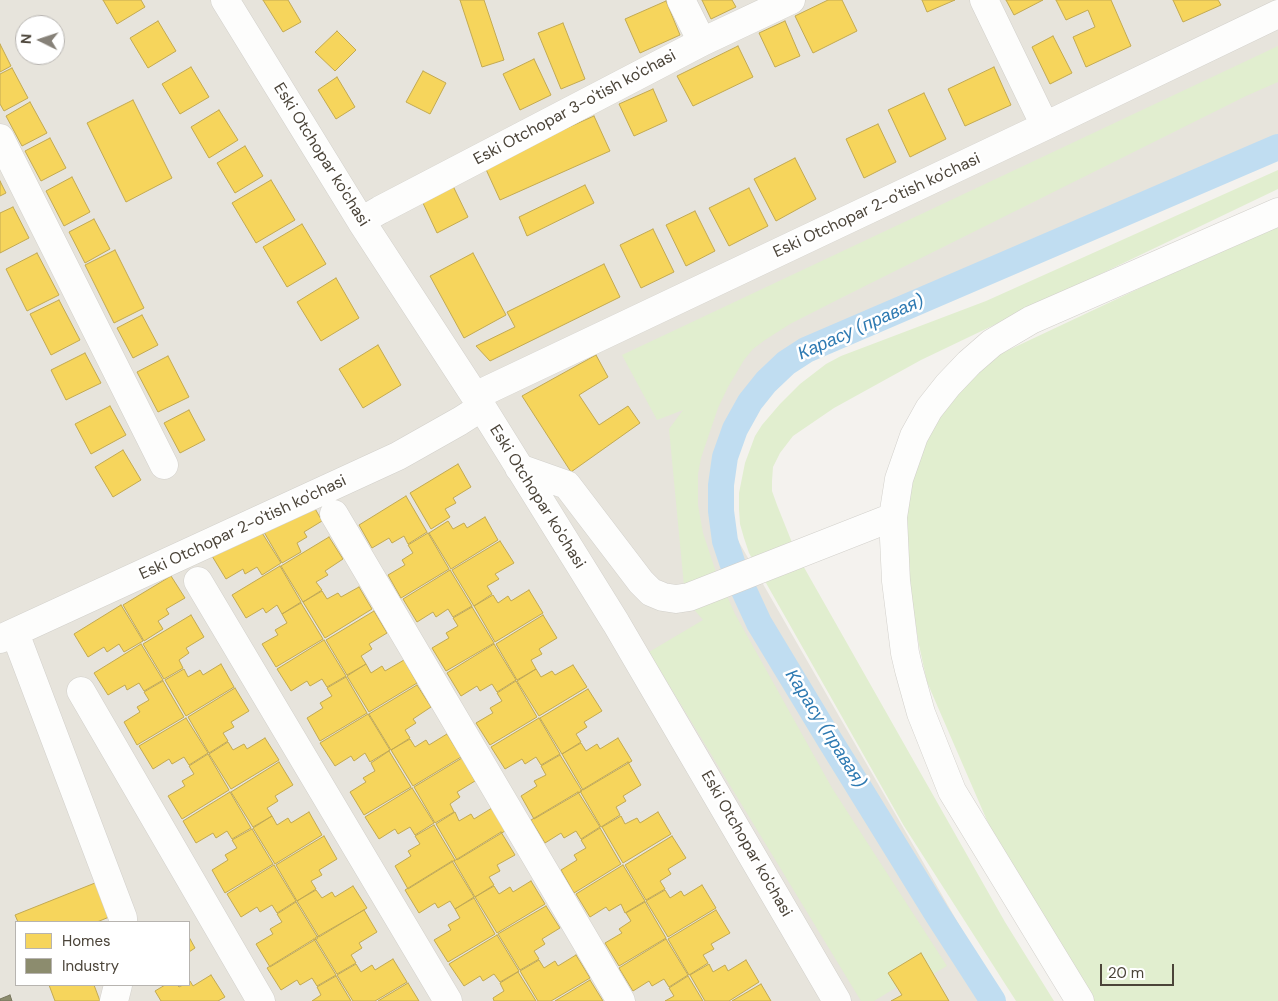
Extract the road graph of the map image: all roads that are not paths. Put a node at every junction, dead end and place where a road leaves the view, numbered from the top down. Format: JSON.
{"nodes":[{"id":1,"x":225,"y":0,"type":"edge"},
{"id":2,"x":681,"y":0,"type":"edge"},
{"id":3,"x":791,"y":0,"type":"edge"},
{"id":4,"x":984,"y":0,"type":"edge"},
{"id":5,"x":1270,"y":11,"type":"edge"},
{"id":6,"x":702,"y":42,"type":"junction"},
{"id":7,"x":1045,"y":126,"type":"junction"},
{"id":8,"x":0,"y":138,"type":"edge"},
{"id":9,"x":1278,"y":212,"type":"edge"},
{"id":10,"x":362,"y":221,"type":"junction"},
{"id":11,"x":478,"y":401,"type":"junction"},
{"id":12,"x":164,"y":465,"type":"dead end"},
{"id":13,"x":519,"y":468,"type":"junction"},
{"id":14,"x":334,"y":514,"type":"dead end"},
{"id":15,"x":893,"y":516,"type":"junction"},
{"id":16,"x":198,"y":581,"type":"dead end"},
{"id":17,"x":7,"y":636,"type":"edge"},
{"id":18,"x":81,"y":691,"type":"dead end"},
{"id":19,"x":123,"y":921,"type":"edge"},
{"id":20,"x":118,"y":986,"type":"edge"},
{"id":21,"x":114,"y":1001,"type":"edge"},
{"id":22,"x":261,"y":1001,"type":"edge"},
{"id":23,"x":448,"y":1001,"type":"edge"},
{"id":24,"x":621,"y":1001,"type":"edge"},
{"id":25,"x":838,"y":1001,"type":"edge"},
{"id":26,"x":1080,"y":1001,"type":"edge"}],
"edges":[{"from":1,"to":10,"type":"street","name":"Eski Otchopar ko'chasi"},
{"from":2,"to":6,"type":"street"},
{"from":3,"to":6,"type":"street","name":"Eski Otchopar 3-o'tish ko'chasi"},
{"from":4,"to":7,"type":"street"},
{"from":5,"to":7,"type":"street","name":"Eski Otchopar 2-o'tish ko'chasi"},
{"from":6,"to":10,"type":"street","name":"Eski Otchopar 3-o'tish ko'chasi"},
{"from":7,"to":11,"type":"street","name":"Eski Otchopar 2-o'tish ko'chasi"},
{"from":8,"to":12,"type":"street"},
{"from":9,"to":15,"type":"street"},
{"from":10,"to":11,"type":"street","name":"Eski Otchopar ko'chasi"},
{"from":11,"to":13,"type":"street","name":"Eski Otchopar ko'chasi"},
{"from":11,"to":17,"type":"street","name":"Eski Otchopar 2-o'tish ko'chasi"},
{"from":13,"to":15,"type":"street"},
{"from":13,"to":25,"type":"street","name":"Eski Otchopar ko'chasi"},
{"from":14,"to":24,"type":"street"},
{"from":15,"to":26,"type":"street"},
{"from":16,"to":23,"type":"street"},
{"from":17,"to":19,"type":"street"},
{"from":18,"to":22,"type":"street"},
{"from":20,"to":21,"type":"street"}]}
